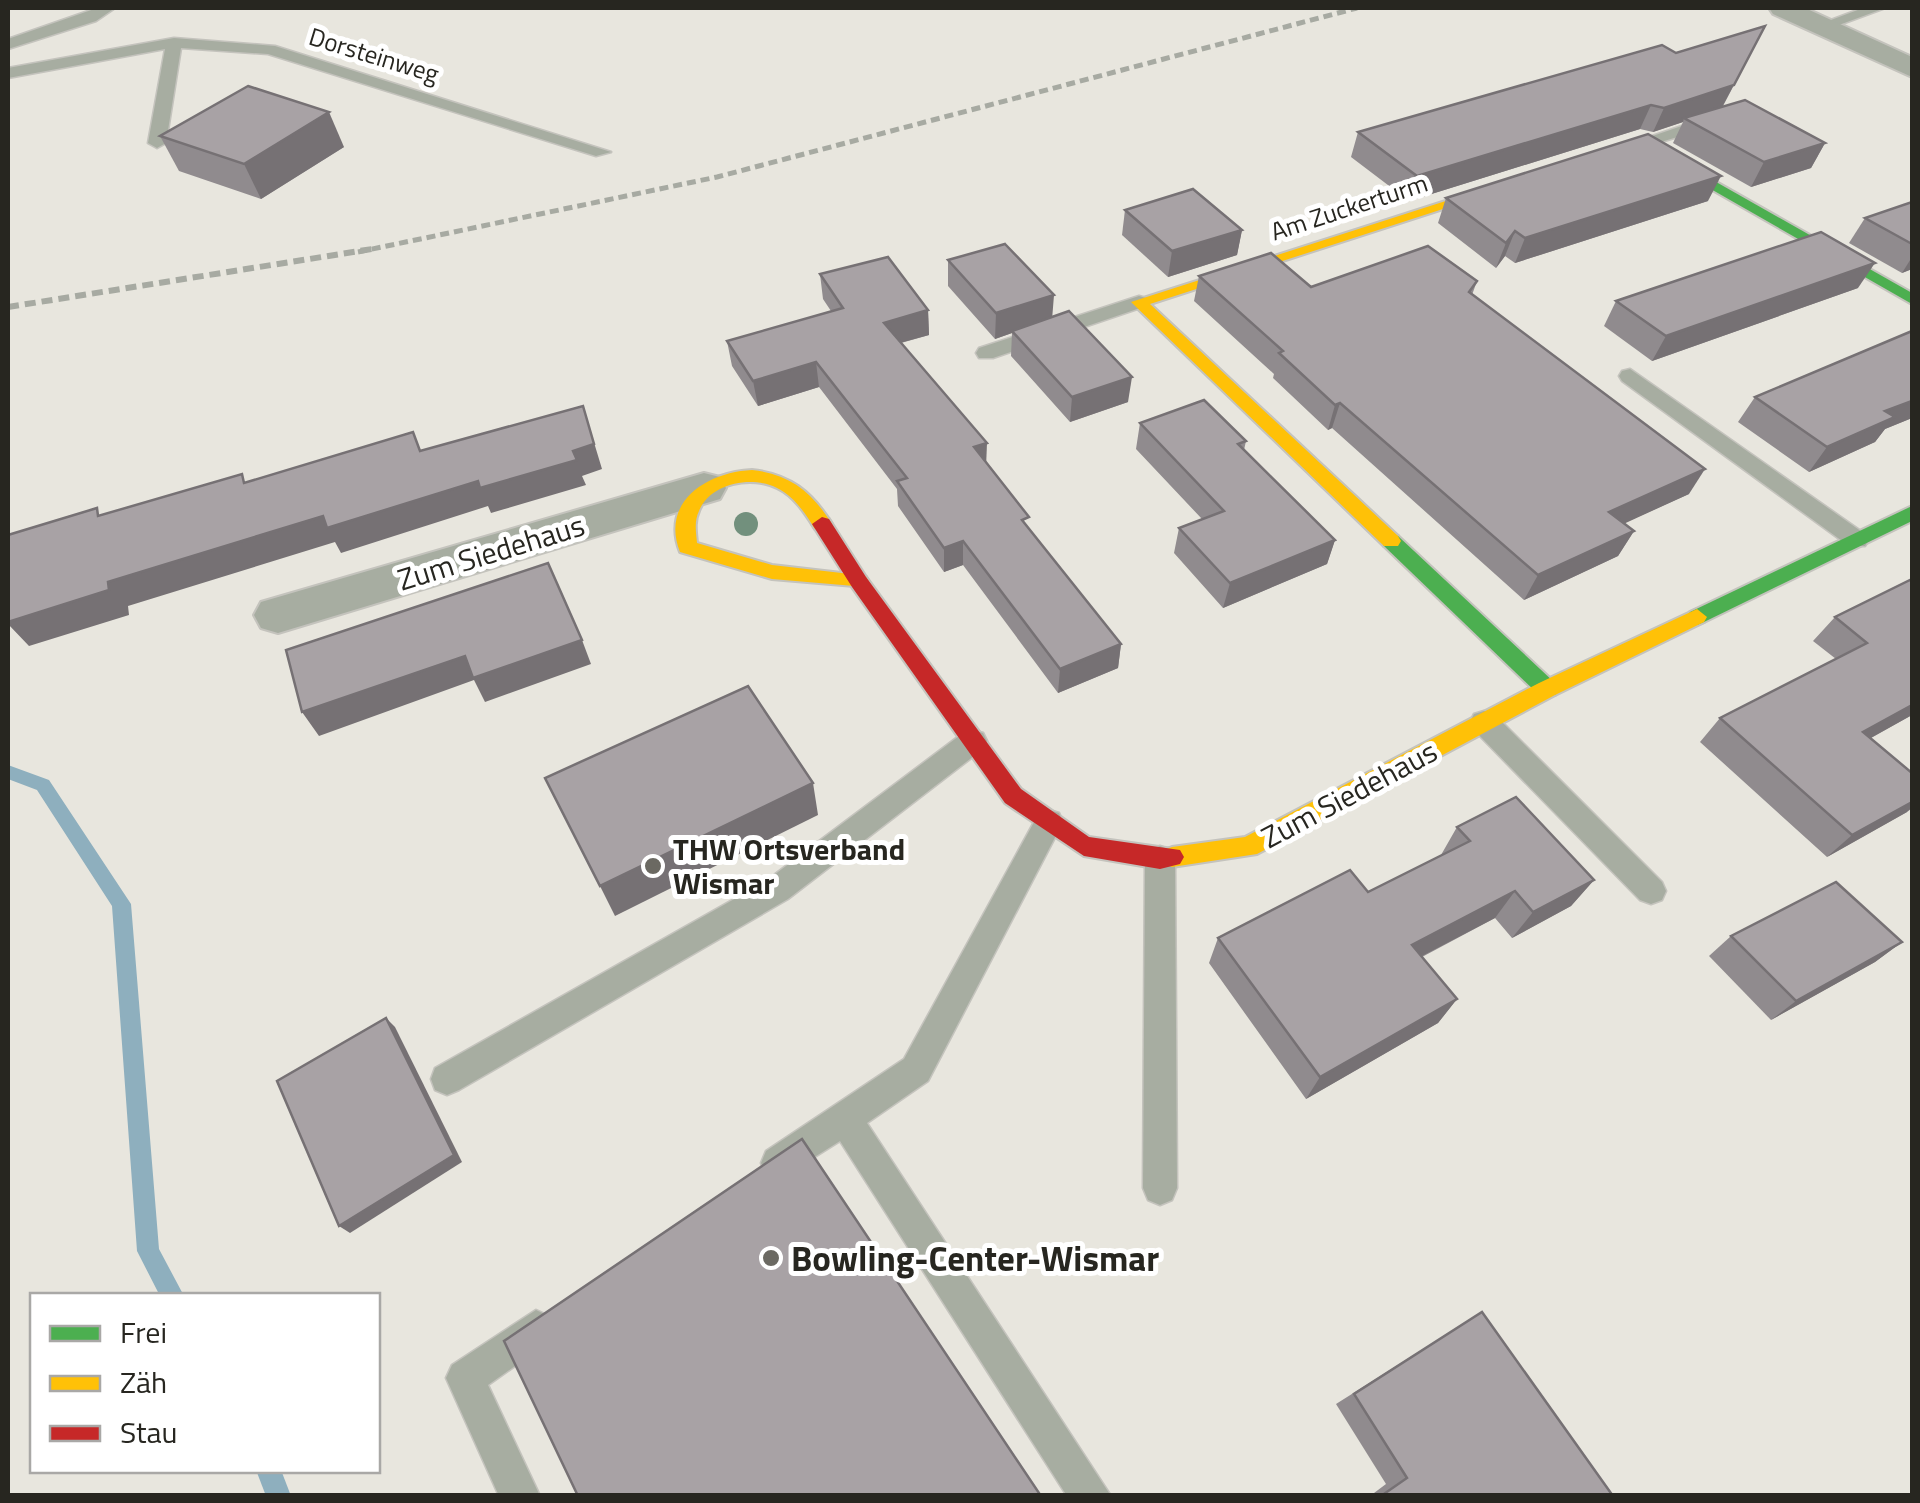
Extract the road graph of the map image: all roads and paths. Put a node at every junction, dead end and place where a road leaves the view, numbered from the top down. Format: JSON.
{"nodes":[{"id":1,"x":107,"y":8,"type":"edge"},
{"id":2,"x":1782,"y":8,"type":"edge"},
{"id":3,"x":1877,"y":8,"type":"edge"},
{"id":4,"x":1823,"y":26,"type":"junction"},
{"id":5,"x":174,"y":43,"type":"junction"},
{"id":6,"x":8,"y":44,"type":"edge"},
{"id":7,"x":1912,"y":68,"type":"edge"},
{"id":8,"x":8,"y":73,"type":"edge"},
{"id":9,"x":1736,"y":113,"type":"edge"},
{"id":10,"x":157,"y":143,"type":"dead end"},
{"id":11,"x":1631,"y":146,"type":"joint"},
{"id":12,"x":602,"y":152,"type":"dead end"},
{"id":13,"x":1529,"y":178,"type":"edge"},
{"id":14,"x":1912,"y":300,"type":"edge"},
{"id":15,"x":1138,"y":302,"type":"junction"},
{"id":16,"x":986,"y":353,"type":"dead end"},
{"id":17,"x":1630,"y":376,"type":"dead end"},
{"id":18,"x":704,"y":488,"type":"junction"},
{"id":19,"x":1912,"y":513,"type":"edge"},
{"id":20,"x":1857,"y":540,"type":"junction"},
{"id":21,"x":859,"y":582,"type":"junction"},
{"id":22,"x":278,"y":615,"type":"dead end"},
{"id":23,"x":1547,"y":688,"type":"junction"},
{"id":24,"x":1484,"y":722,"type":"junction"},
{"id":25,"x":973,"y":741,"type":"junction"},
{"id":26,"x":1049,"y":822,"type":"junction"},
{"id":27,"x":1160,"y":860,"type":"junction"},
{"id":28,"x":1651,"y":891,"type":"dead end"},
{"id":29,"x":448,"y":1080,"type":"dead end"},
{"id":30,"x":844,"y":1118,"type":"junction"},
{"id":31,"x":749,"y":1182,"type":"edge"},
{"id":32,"x":1160,"y":1188,"type":"dead end"},
{"id":33,"x":560,"y":1313,"type":"edge"},
{"id":34,"x":520,"y":1496,"type":"edge"},
{"id":35,"x":1091,"y":1496,"type":"edge"}],
"edges":[{"from":1,"to":6,"type":"lane"},
{"from":2,"to":4,"type":"street"},
{"from":3,"to":4,"type":"lane"},
{"from":4,"to":7,"type":"street"},
{"from":5,"to":8,"type":"lane","name":"Dorsteinweg"},
{"from":5,"to":10,"type":"lane"},
{"from":5,"to":12,"type":"lane","name":"Dorsteinweg"},
{"from":9,"to":11,"type":"lane"},
{"from":11,"to":14,"type":"street"},
{"from":13,"to":15,"type":"street","name":"Am Zuckerturm"},
{"from":15,"to":16,"type":"lane"},
{"from":15,"to":23,"type":"street"},
{"from":17,"to":20,"type":"lane"},
{"from":18,"to":21,"type":"street","name":"Zum Siedehaus"},
{"from":18,"to":21,"type":"street"},
{"from":18,"to":22,"type":"street","name":"Zum Siedehaus"},
{"from":19,"to":20,"type":"street","name":"Zum Siedehaus"},
{"from":20,"to":23,"type":"street","name":"Zum Siedehaus"},
{"from":21,"to":25,"type":"street","name":"Zum Siedehaus"},
{"from":23,"to":24,"type":"street","name":"Zum Siedehaus"},
{"from":24,"to":27,"type":"street","name":"Zum Siedehaus"},
{"from":24,"to":28,"type":"lane"},
{"from":25,"to":26,"type":"street","name":"Zum Siedehaus"},
{"from":25,"to":29,"type":"lane"},
{"from":26,"to":27,"type":"street","name":"Zum Siedehaus"},
{"from":26,"to":30,"type":"lane"},
{"from":27,"to":32,"type":"lane"},
{"from":30,"to":31,"type":"lane"},
{"from":30,"to":35,"type":"lane"},
{"from":33,"to":34,"type":"lane"}]}
